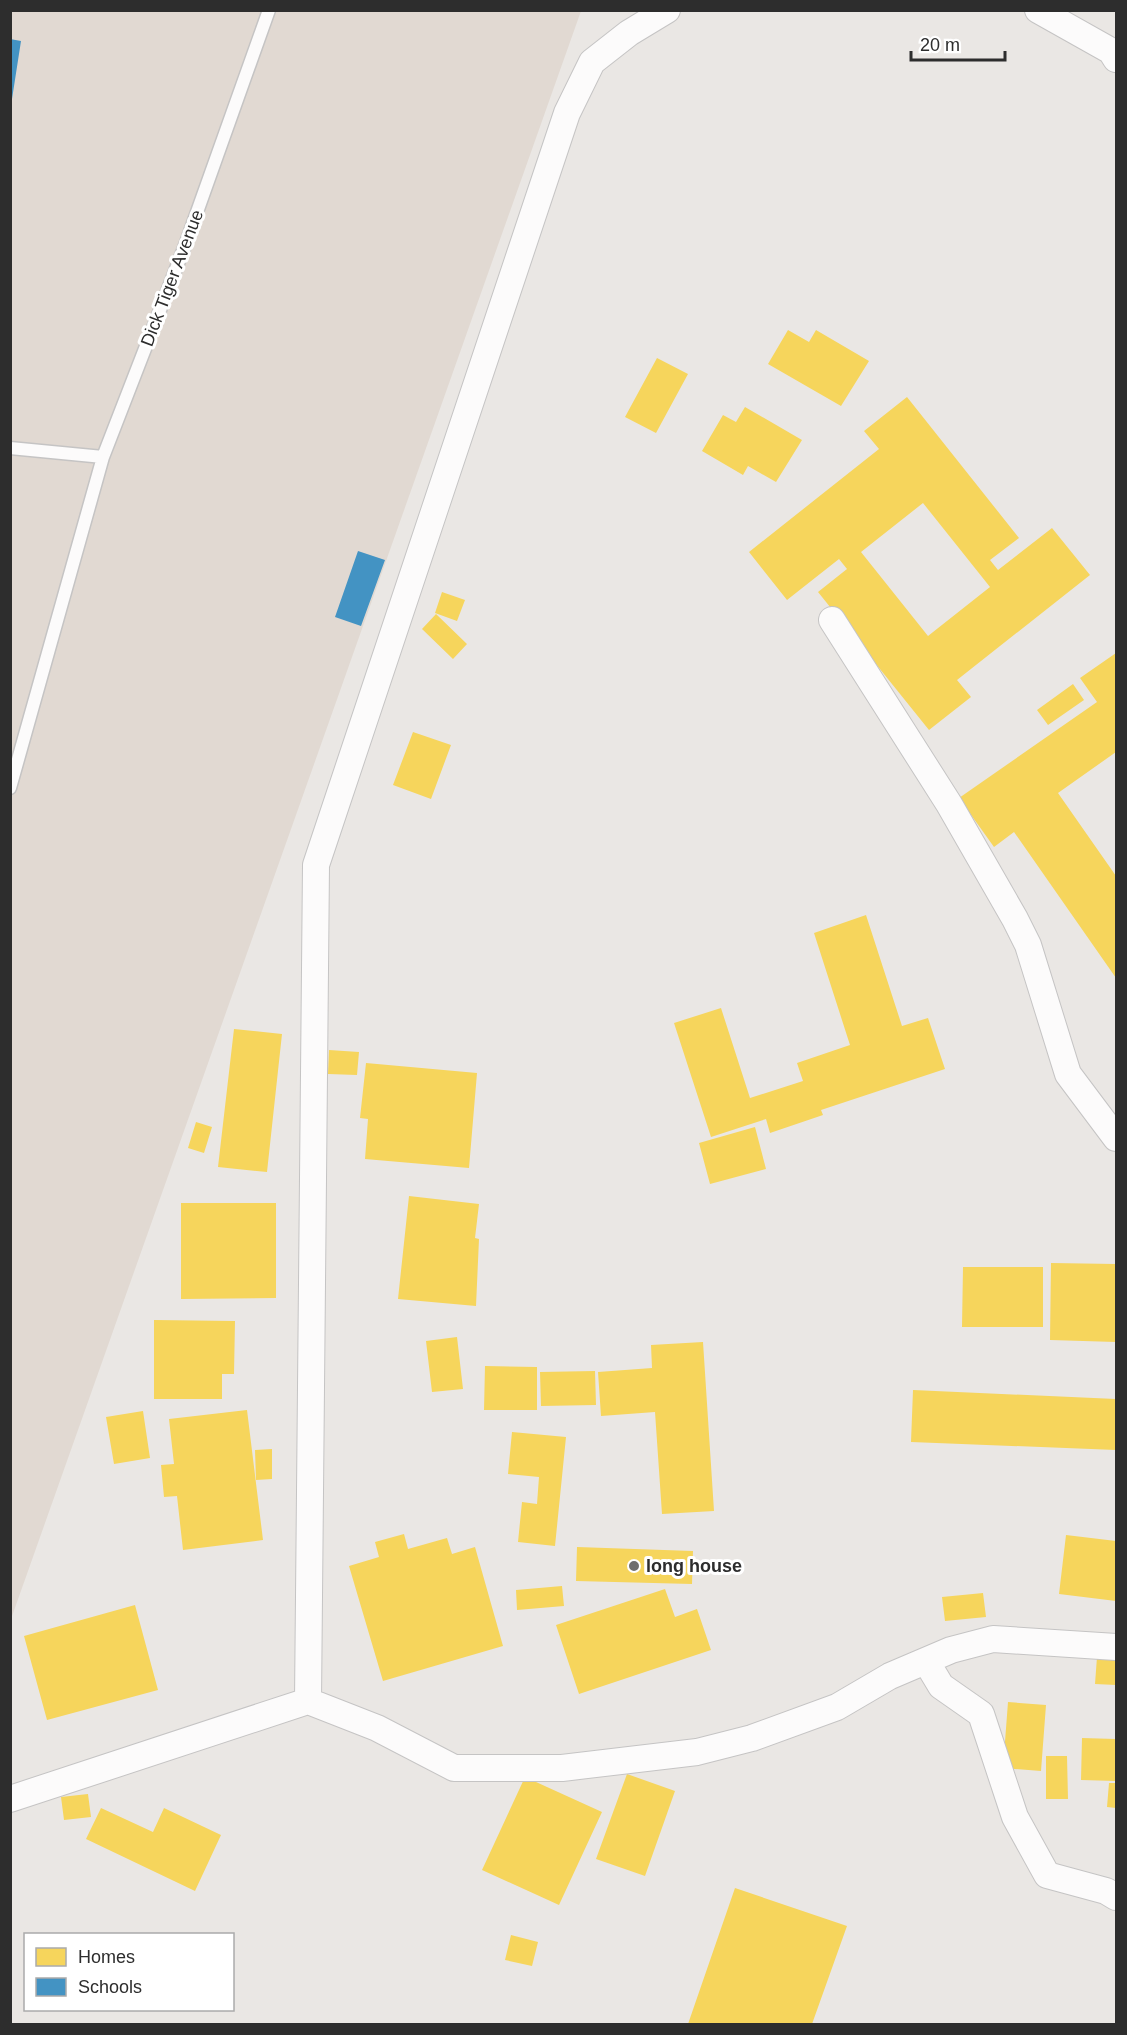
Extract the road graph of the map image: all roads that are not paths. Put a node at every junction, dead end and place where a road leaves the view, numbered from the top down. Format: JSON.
{"nodes":[{"id":1,"x":269,"y":10,"type":"edge"},
{"id":2,"x":667,"y":10,"type":"edge"},
{"id":3,"x":1038,"y":10,"type":"edge"},
{"id":4,"x":1116,"y":59,"type":"edge"},
{"id":5,"x":10,"y":448,"type":"edge"},
{"id":6,"x":103,"y":457,"type":"junction"},
{"id":7,"x":832,"y":620,"type":"dead end"},
{"id":8,"x":10,"y":788,"type":"edge"},
{"id":9,"x":1116,"y":1138,"type":"edge"},
{"id":10,"x":1116,"y":1647,"type":"edge"},
{"id":11,"x":926,"y":1661,"type":"junction"},
{"id":12,"x":308,"y":1701,"type":"junction"},
{"id":13,"x":10,"y":1799,"type":"edge"},
{"id":14,"x":1116,"y":1897,"type":"edge"}],
"edges":[{"from":1,"to":6,"type":"lane","name":"Dick Tiger Avenue"},
{"from":2,"to":12,"type":"street"},
{"from":3,"to":4,"type":"street"},
{"from":5,"to":6,"type":"lane"},
{"from":6,"to":8,"type":"lane","name":"Dick Tiger Avenue"},
{"from":7,"to":9,"type":"street"},
{"from":10,"to":11,"type":"street"},
{"from":11,"to":12,"type":"street"},
{"from":11,"to":14,"type":"street"},
{"from":12,"to":13,"type":"street"}]}
